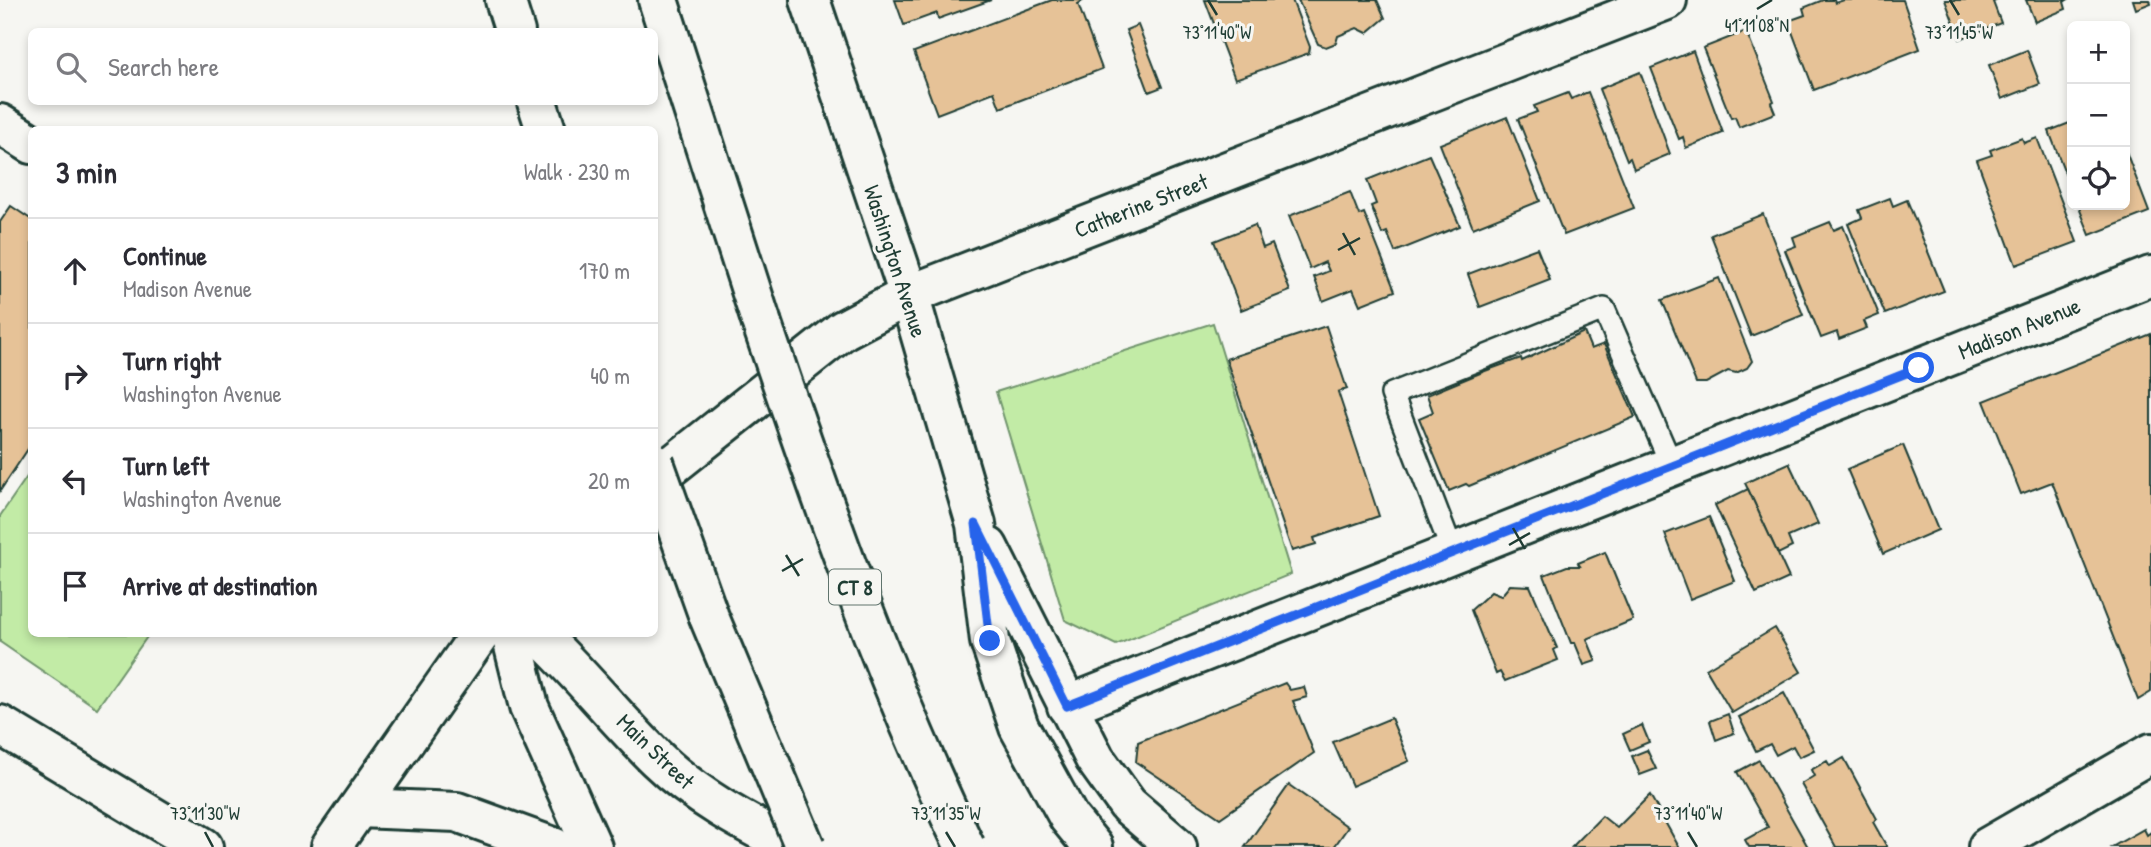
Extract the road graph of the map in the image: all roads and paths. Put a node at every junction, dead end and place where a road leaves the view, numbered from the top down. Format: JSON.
{"nodes":[{"id":1,"x":505,"y":0,"type":"edge"},
{"id":2,"x":658,"y":0,"type":"edge"},
{"id":3,"x":810,"y":0,"type":"edge"},
{"id":4,"x":1667,"y":0,"type":"edge"},
{"id":5,"x":514,"y":28,"type":"edge"},
{"id":6,"x":538,"y":105,"type":"edge"},
{"id":7,"x":0,"y":124,"type":"edge"},
{"id":8,"x":545,"y":126,"type":"edge"},
{"id":9,"x":28,"y":142,"type":"edge"},
{"id":10,"x":2151,"y":276,"type":"edge"},
{"id":11,"x":909,"y":295,"type":"junction"},
{"id":12,"x":1672,"y":466,"type":"junction"},
{"id":13,"x":658,"y":474,"type":"edge"},
{"id":14,"x":658,"y":477,"type":"edge"},
{"id":15,"x":976,"y":524,"type":"junction"},
{"id":16,"x":1453,"y":553,"type":"junction"},
{"id":17,"x":478,"y":637,"type":"edge"},
{"id":18,"x":512,"y":637,"type":"edge"},
{"id":19,"x":541,"y":637,"type":"edge"},
{"id":20,"x":1067,"y":706,"type":"junction"},
{"id":21,"x":0,"y":725,"type":"edge"},
{"id":22,"x":2151,"y":753,"type":"edge"},
{"id":23,"x":359,"y":808,"type":"junction"},
{"id":24,"x":203,"y":847,"type":"edge"},
{"id":25,"x":331,"y":847,"type":"edge"},
{"id":26,"x":553,"y":847,"type":"edge"},
{"id":27,"x":592,"y":847,"type":"edge"},
{"id":28,"x":792,"y":847,"type":"edge"},
{"id":29,"x":805,"y":847,"type":"edge"},
{"id":30,"x":965,"y":847,"type":"edge"},
{"id":31,"x":1093,"y":847,"type":"edge"},
{"id":32,"x":1177,"y":847,"type":"edge"},
{"id":33,"x":1988,"y":847,"type":"edge"}],
"edges":[{"from":1,"to":5,"type":"main road"},
{"from":2,"to":30,"type":"main road","number":"CT 8","bridge":true},
{"from":3,"to":11,"type":"main road","name":"Washington Avenue"},
{"from":4,"to":11,"type":"main road","name":"Catherine Street"},
{"from":6,"to":8,"type":"main road"},
{"from":7,"to":9,"type":"main road"},
{"from":10,"to":12,"type":"main road","name":"Madison Avenue"},
{"from":11,"to":14,"type":"main road","name":"Catherine Street"},
{"from":11,"to":15,"type":"main road","name":"Washington Avenue"},
{"from":12,"to":16,"type":"main road","name":"Madison Avenue"},
{"from":12,"to":16,"type":"lane"},
{"from":13,"to":29,"type":"main road","bridge":true},
{"from":15,"to":20,"type":"main road","name":"Washington Avenue"},
{"from":15,"to":31,"type":"main road","name":"Washington Avenue"},
{"from":16,"to":20,"type":"main road","name":"Madison Avenue"},
{"from":17,"to":23,"type":"main road"},
{"from":18,"to":27,"type":"main road"},
{"from":19,"to":28,"type":"main road","name":"Main Street"},
{"from":20,"to":32,"type":"main road"},
{"from":21,"to":24,"type":"main road"},
{"from":22,"to":33,"type":"main road"},
{"from":23,"to":25,"type":"main road"},
{"from":23,"to":26,"type":"main road"}]}
